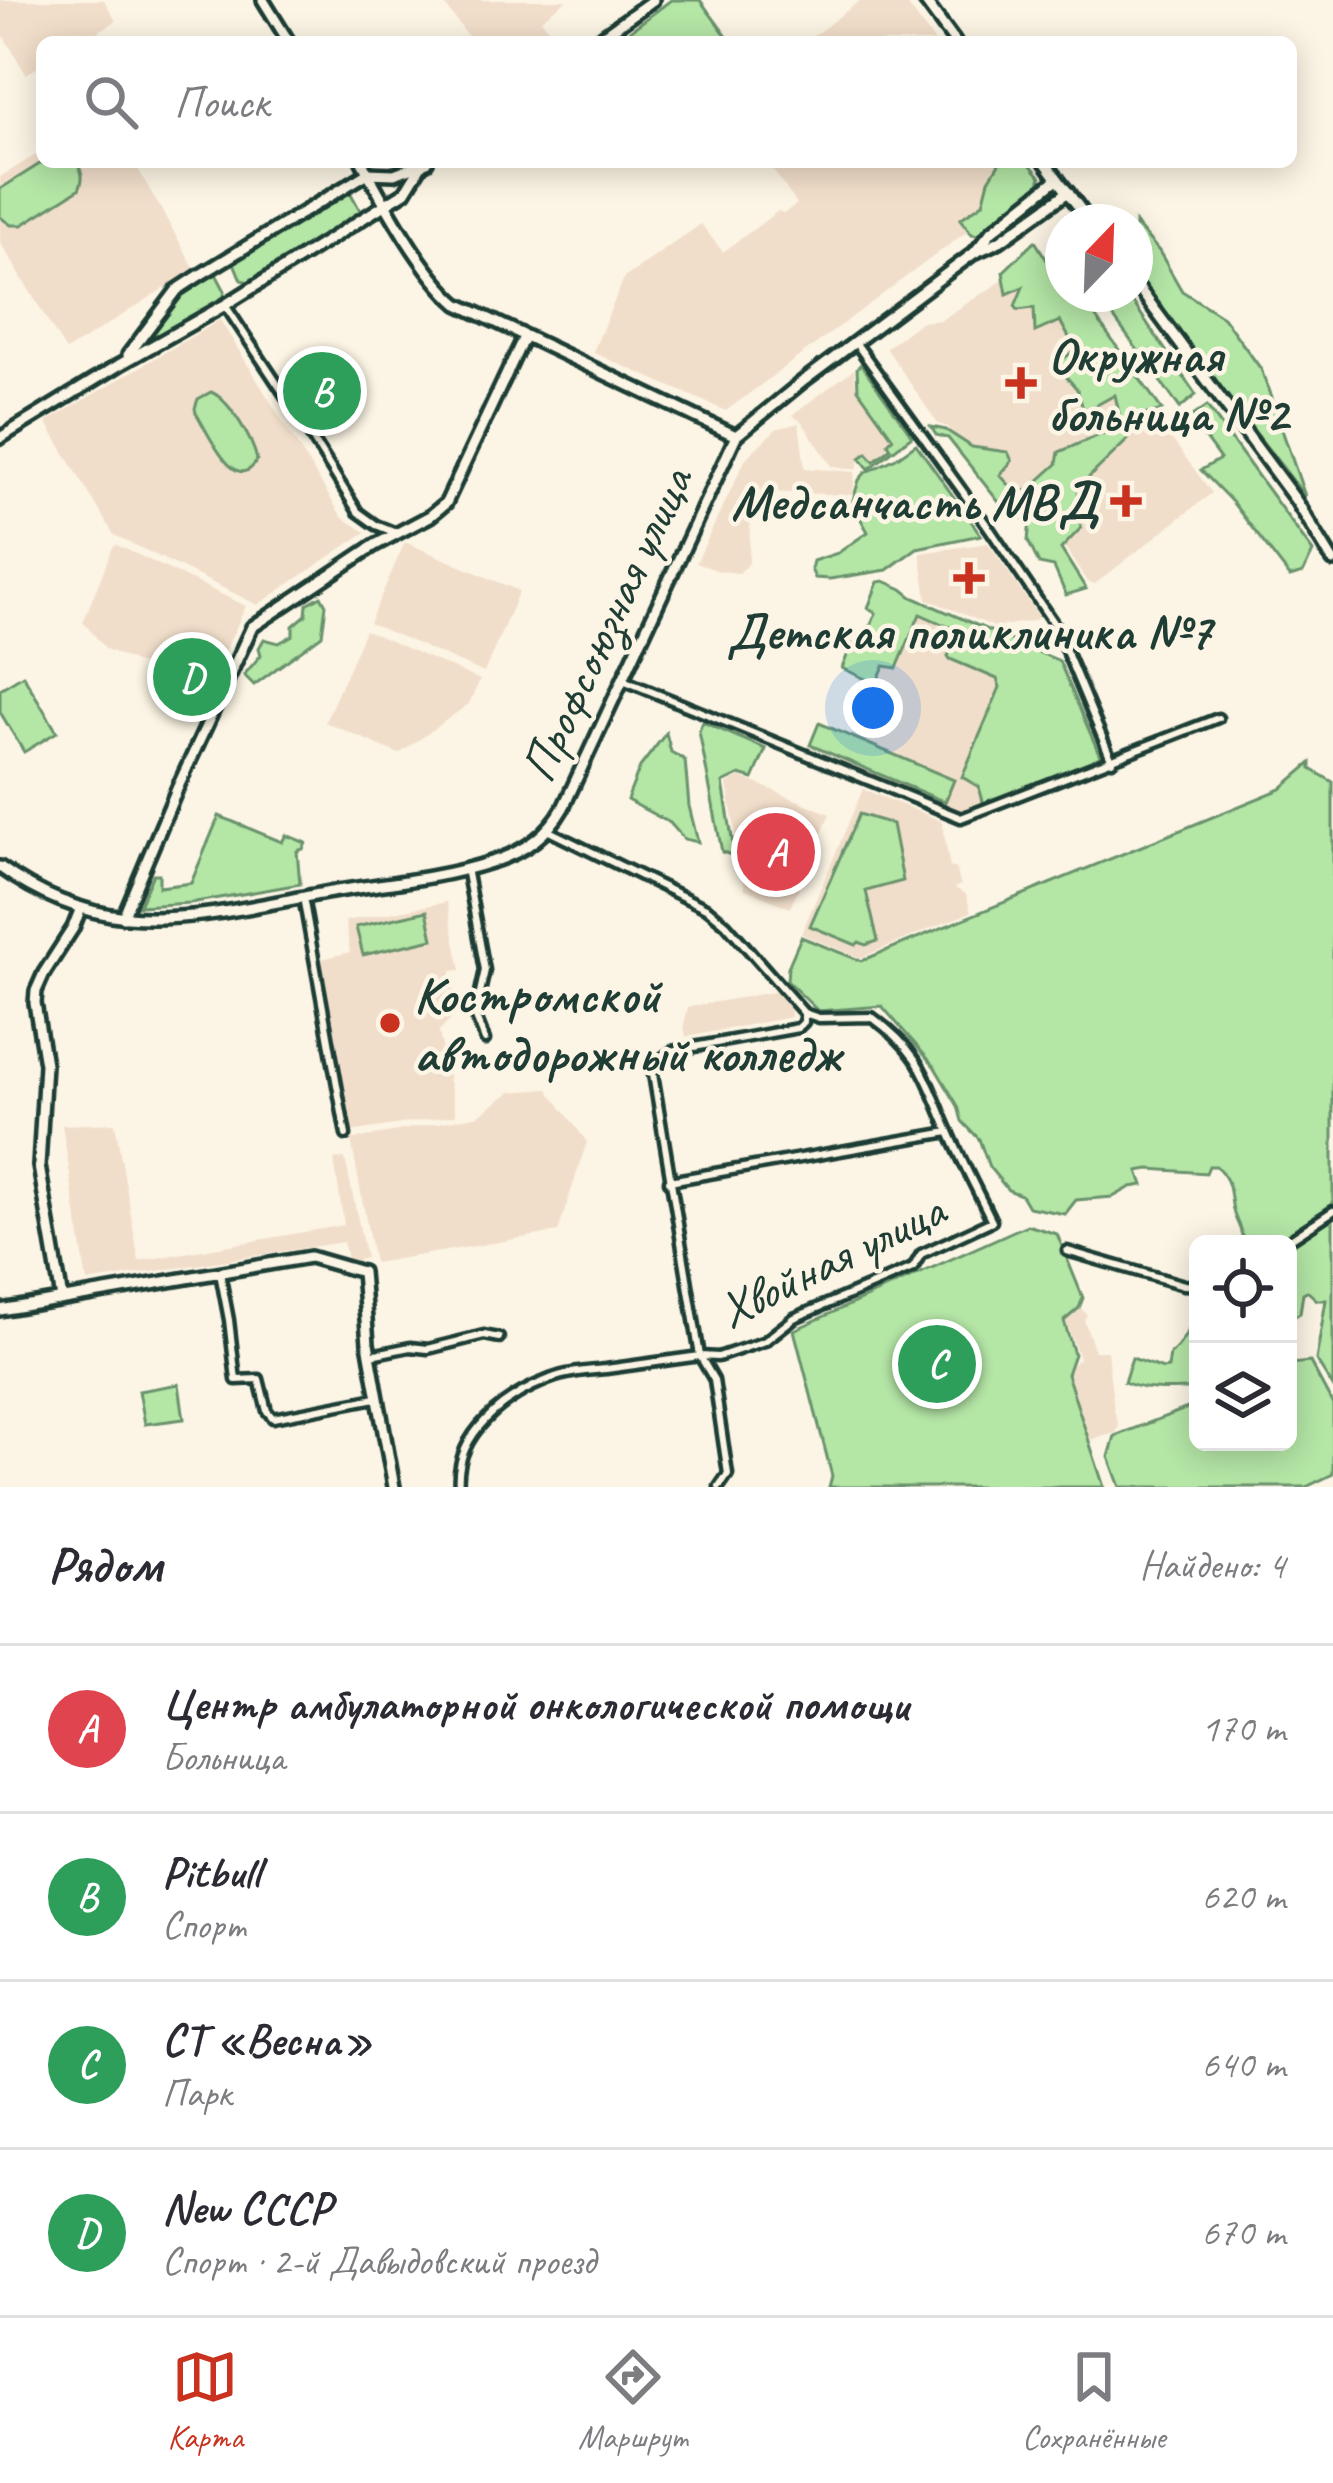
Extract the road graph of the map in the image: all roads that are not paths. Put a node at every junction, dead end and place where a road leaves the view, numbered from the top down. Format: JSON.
{"nodes":[{"id":1,"x":262,"y":0,"type":"edge"},
{"id":2,"x":652,"y":0,"type":"edge"},
{"id":3,"x":924,"y":0,"type":"edge"},
{"id":4,"x":285,"y":36,"type":"edge"},
{"id":5,"x":602,"y":36,"type":"edge"},
{"id":6,"x":951,"y":36,"type":"edge"},
{"id":7,"x":365,"y":168,"type":"edge"},
{"id":8,"x":412,"y":168,"type":"edge"},
{"id":9,"x":421,"y":168,"type":"edge"},
{"id":10,"x":1050,"y":168,"type":"edge"},
{"id":11,"x":368,"y":173,"type":"junction"},
{"id":12,"x":1057,"y":178,"type":"junction"},
{"id":13,"x":1068,"y":192,"type":"junction"},
{"id":14,"x":386,"y":203,"type":"junction"},
{"id":15,"x":1077,"y":204,"type":"edge"},
{"id":16,"x":974,"y":253,"type":"junction"},
{"id":17,"x":225,"y":305,"type":"junction"},
{"id":18,"x":1153,"y":307,"type":"edge"},
{"id":19,"x":524,"y":337,"type":"junction"},
{"id":20,"x":855,"y":342,"type":"junction"},
{"id":21,"x":119,"y":364,"type":"junction"},
{"id":22,"x":736,"y":436,"type":"junction"},
{"id":23,"x":0,"y":438,"type":"edge"},
{"id":24,"x":395,"y":533,"type":"junction"},
{"id":25,"x":1333,"y":561,"type":"edge"},
{"id":26,"x":623,"y":680,"type":"junction"},
{"id":27,"x":1218,"y":718,"type":"dead end"},
{"id":28,"x":1112,"y":761,"type":"junction"},
{"id":29,"x":548,"y":830,"type":"junction"},
{"id":30,"x":0,"y":867,"type":"edge"},
{"id":31,"x":466,"y":868,"type":"junction"},
{"id":32,"x":304,"y":897,"type":"junction"},
{"id":33,"x":81,"y":908,"type":"junction"},
{"id":34,"x":123,"y":917,"type":"junction"},
{"id":35,"x":804,"y":1013,"type":"junction"},
{"id":36,"x":485,"y":1040,"type":"dead end"},
{"id":37,"x":949,"y":1132,"type":"junction"},
{"id":38,"x":346,"y":1136,"type":"dead end"},
{"id":39,"x":668,"y":1180,"type":"junction"},
{"id":40,"x":1333,"y":1211,"type":"edge"},
{"id":41,"x":1297,"y":1235,"type":"edge"},
{"id":42,"x":1067,"y":1251,"type":"dead end"},
{"id":43,"x":220,"y":1273,"type":"junction"},
{"id":44,"x":1189,"y":1285,"type":"edge"},
{"id":45,"x":62,"y":1299,"type":"junction"},
{"id":46,"x":0,"y":1310,"type":"edge"},
{"id":47,"x":499,"y":1338,"type":"dead end"},
{"id":48,"x":371,"y":1355,"type":"junction"},
{"id":49,"x":700,"y":1356,"type":"junction"},
{"id":50,"x":376,"y":1397,"type":"junction"},
{"id":51,"x":394,"y":1487,"type":"edge"},
{"id":52,"x":459,"y":1487,"type":"edge"},
{"id":53,"x":719,"y":1487,"type":"edge"}],
"edges":[{"from":1,"to":4,"type":"street"},
{"from":2,"to":5,"type":"street"},
{"from":3,"to":6,"type":"street"},
{"from":7,"to":11,"type":"street"},
{"from":8,"to":11,"type":"street"},
{"from":9,"to":14,"type":"street"},
{"from":10,"to":12,"type":"street"},
{"from":11,"to":14,"type":"street"},
{"from":11,"to":21,"type":"street"},
{"from":12,"to":13,"type":"street"},
{"from":12,"to":16,"type":"street"},
{"from":13,"to":15,"type":"street"},
{"from":13,"to":16,"type":"street","name":"Профсоюзная улица"},
{"from":14,"to":17,"type":"street"},
{"from":14,"to":19,"type":"street"},
{"from":16,"to":20,"type":"street","name":"Профсоюзная улица"},
{"from":17,"to":21,"type":"street"},
{"from":17,"to":24,"type":"street"},
{"from":18,"to":25,"type":"street"},
{"from":19,"to":22,"type":"street"},
{"from":19,"to":24,"type":"street"},
{"from":20,"to":22,"type":"street","name":"Профсоюзная улица"},
{"from":20,"to":28,"type":"street"},
{"from":21,"to":23,"type":"street"},
{"from":22,"to":26,"type":"street","name":"Профсоюзная улица"},
{"from":24,"to":34,"type":"street"},
{"from":26,"to":28,"type":"street"},
{"from":26,"to":29,"type":"street","name":"Профсоюзная улица"},
{"from":27,"to":28,"type":"street"},
{"from":29,"to":31,"type":"street","name":"Профсоюзная улица"},
{"from":29,"to":35,"type":"street"},
{"from":30,"to":33,"type":"street","name":"Профсоюзная улица"},
{"from":31,"to":32,"type":"street","name":"Профсоюзная улица"},
{"from":31,"to":36,"type":"street"},
{"from":32,"to":34,"type":"street","name":"Профсоюзная улица"},
{"from":32,"to":38,"type":"street"},
{"from":33,"to":34,"type":"street","name":"Профсоюзная улица"},
{"from":33,"to":45,"type":"street"},
{"from":35,"to":37,"type":"street"},
{"from":35,"to":39,"type":"street"},
{"from":37,"to":39,"type":"street"},
{"from":37,"to":49,"type":"street","name":"Хвойная улица"},
{"from":39,"to":49,"type":"street"},
{"from":40,"to":41,"type":"street"},
{"from":42,"to":44,"type":"street"},
{"from":43,"to":45,"type":"street"},
{"from":43,"to":48,"type":"street"},
{"from":43,"to":50,"type":"street"},
{"from":45,"to":46,"type":"street"},
{"from":47,"to":48,"type":"street"},
{"from":48,"to":50,"type":"street"},
{"from":49,"to":52,"type":"street","name":"Хвойная улица"},
{"from":49,"to":53,"type":"street"},
{"from":50,"to":51,"type":"street"}]}
